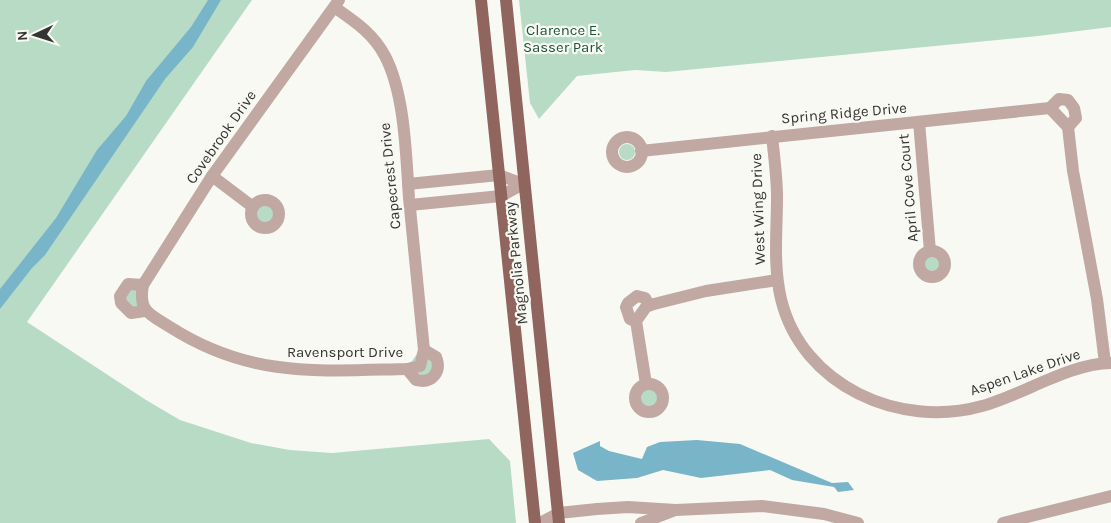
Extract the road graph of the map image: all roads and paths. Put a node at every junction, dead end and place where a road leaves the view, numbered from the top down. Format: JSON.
{"nodes":[{"id":1,"x":481,"y":0,"type":"edge"},
{"id":2,"x":506,"y":0,"type":"edge"},
{"id":3,"x":336,"y":3,"type":"edge"},
{"id":4,"x":1050,"y":108,"type":"junction"},
{"id":5,"x":919,"y":122,"type":"junction"},
{"id":6,"x":1068,"y":127,"type":"junction"},
{"id":7,"x":772,"y":136,"type":"junction"},
{"id":8,"x":642,"y":151,"type":"dead end"},
{"id":9,"x":499,"y":175,"type":"junction"},
{"id":10,"x":212,"y":176,"type":"junction"},
{"id":11,"x":408,"y":184,"type":"junction"},
{"id":12,"x":523,"y":184,"type":"junction"},
{"id":13,"x":501,"y":196,"type":"junction"},
{"id":14,"x":410,"y":205,"type":"junction"},
{"id":15,"x":253,"y":207,"type":"dead end"},
{"id":16,"x":930,"y":251,"type":"dead end"},
{"id":17,"x":777,"y":280,"type":"junction"},
{"id":18,"x":142,"y":285,"type":"junction"},
{"id":19,"x":142,"y":305,"type":"junction"},
{"id":20,"x":424,"y":350,"type":"junction"},
{"id":21,"x":1108,"y":363,"type":"edge"},
{"id":22,"x":414,"y":367,"type":"junction"},
{"id":23,"x":646,"y":384,"type":"dead end"},
{"id":24,"x":1111,"y":496,"type":"edge"},
{"id":25,"x":676,"y":510,"type":"junction"},
{"id":26,"x":559,"y":518,"type":"edge"},
{"id":27,"x":535,"y":523,"type":"edge"},
{"id":28,"x":540,"y":523,"type":"edge"},
{"id":29,"x":641,"y":523,"type":"edge"},
{"id":30,"x":857,"y":523,"type":"edge"},
{"id":31,"x":1003,"y":523,"type":"edge"}],
"edges":[{"from":1,"to":9,"type":"main road","name":"Magnolia Parkway"},
{"from":2,"to":12,"type":"main road","name":"Magnolia Parkway"},
{"from":3,"to":10,"type":"street","name":"Covebrook Drive"},
{"from":3,"to":11,"type":"street","name":"Capecrest Drive"},
{"from":4,"to":5,"type":"street","name":"Spring Ridge Drive"},
{"from":4,"to":6,"type":"street"},
{"from":4,"to":6,"type":"street","name":"Spring Ridge Drive"},
{"from":5,"to":7,"type":"street","name":"Spring Ridge Drive"},
{"from":5,"to":16,"type":"street","name":"April Cove Court"},
{"from":6,"to":21,"type":"street"},
{"from":7,"to":8,"type":"street","name":"Spring Ridge Drive"},
{"from":7,"to":17,"type":"street","name":"West Wing Drive"},
{"from":9,"to":11,"type":"street"},
{"from":9,"to":12,"type":"street"},
{"from":9,"to":13,"type":"main road","name":"Magnolia Parkway"},
{"from":10,"to":15,"type":"street"},
{"from":10,"to":18,"type":"street","name":"Covebrook Drive"},
{"from":11,"to":14,"type":"street","name":"Capecrest Drive"},
{"from":12,"to":13,"type":"street"},
{"from":12,"to":26,"type":"main road","name":"Magnolia Parkway"},
{"from":13,"to":14,"type":"street"},
{"from":13,"to":27,"type":"main road","name":"Magnolia Parkway"},
{"from":14,"to":20,"type":"street","name":"Capecrest Drive"},
{"from":17,"to":21,"type":"street","name":"Aspen Lake Drive"},
{"from":17,"to":23,"type":"street"},
{"from":18,"to":19,"type":"street","name":"Covebrook Drive"},
{"from":18,"to":19,"type":"street"},
{"from":19,"to":22,"type":"street","name":"Ravensport Drive"},
{"from":20,"to":22,"type":"street","name":"Capecrest Drive"},
{"from":20,"to":22,"type":"street"},
{"from":24,"to":31,"type":"street"},
{"from":25,"to":26,"type":"street"},
{"from":25,"to":29,"type":"street"},
{"from":25,"to":30,"type":"street"},
{"from":26,"to":28,"type":"street"}]}
